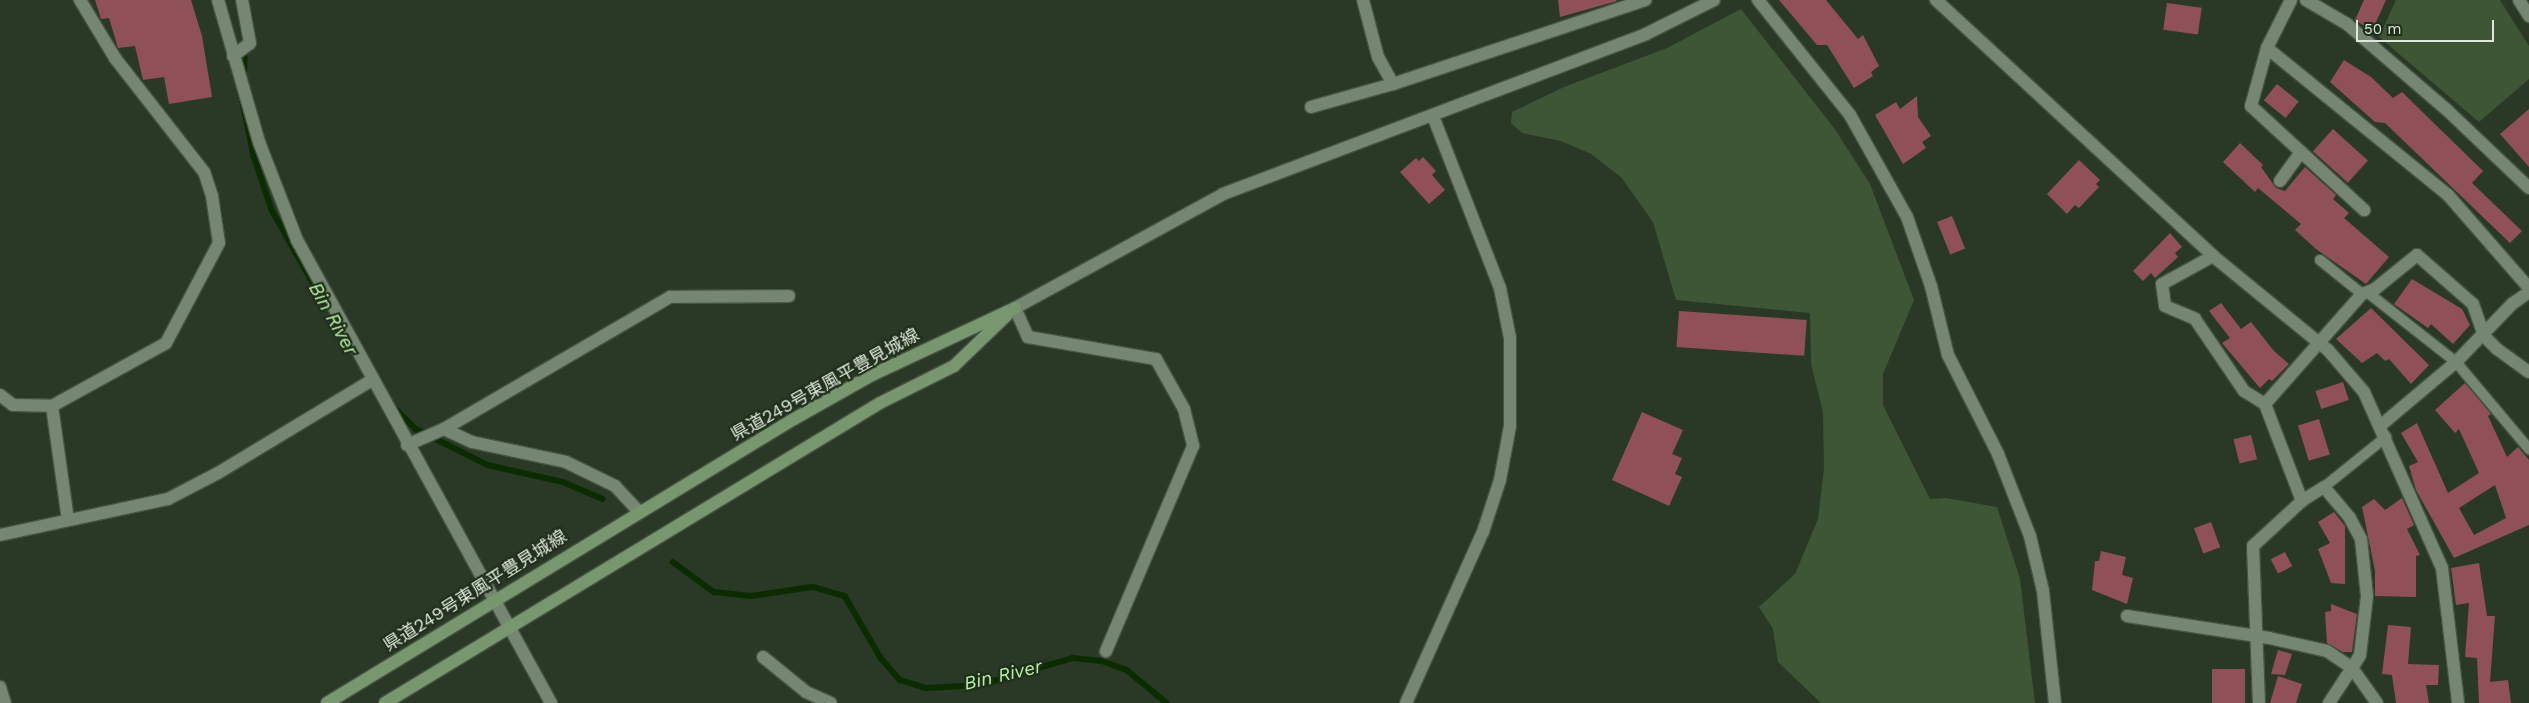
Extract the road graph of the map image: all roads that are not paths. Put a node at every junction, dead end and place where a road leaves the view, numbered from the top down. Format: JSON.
{"nodes":[{"id":1,"x":80,"y":0,"type":"edge"},
{"id":2,"x":218,"y":0,"type":"edge"},
{"id":3,"x":242,"y":0,"type":"edge"},
{"id":4,"x":1363,"y":0,"type":"edge"},
{"id":5,"x":1645,"y":0,"type":"edge"},
{"id":6,"x":1714,"y":0,"type":"edge"},
{"id":7,"x":1758,"y":0,"type":"edge"},
{"id":8,"x":1936,"y":0,"type":"edge"},
{"id":9,"x":2292,"y":0,"type":"edge"},
{"id":10,"x":2306,"y":0,"type":"edge"},
{"id":11,"x":2519,"y":0,"type":"edge"},
{"id":12,"x":2529,"y":16,"type":"edge"},
{"id":13,"x":2267,"y":48,"type":"junction"},
{"id":14,"x":233,"y":56,"type":"junction"},
{"id":15,"x":1393,"y":84,"type":"junction"},
{"id":16,"x":1311,"y":107,"type":"dead end"},
{"id":17,"x":1433,"y":116,"type":"junction"},
{"id":18,"x":2301,"y":152,"type":"junction"},
{"id":19,"x":2280,"y":181,"type":"dead end"},
{"id":20,"x":2529,"y":188,"type":"edge"},
{"id":21,"x":2364,"y":210,"type":"dead end"},
{"id":22,"x":2213,"y":256,"type":"junction"},
{"id":23,"x":2320,"y":260,"type":"dead end"},
{"id":24,"x":2529,"y":290,"type":"edge"},
{"id":25,"x":2364,"y":293,"type":"junction"},
{"id":26,"x":789,"y":296,"type":"dead end"},
{"id":27,"x":1015,"y":308,"type":"junction"},
{"id":28,"x":2484,"y":336,"type":"junction"},
{"id":29,"x":2319,"y":342,"type":"junction"},
{"id":30,"x":2456,"y":362,"type":"junction"},
{"id":31,"x":2529,"y":372,"type":"edge"},
{"id":32,"x":372,"y":380,"type":"junction"},
{"id":33,"x":0,"y":395,"type":"edge"},
{"id":34,"x":2265,"y":404,"type":"junction"},
{"id":35,"x":52,"y":406,"type":"junction"},
{"id":36,"x":444,"y":428,"type":"junction"},
{"id":37,"x":2383,"y":431,"type":"junction"},
{"id":38,"x":407,"y":445,"type":"junction"},
{"id":39,"x":2529,"y":449,"type":"edge"},
{"id":40,"x":2324,"y":487,"type":"junction"},
{"id":41,"x":2302,"y":501,"type":"junction"},
{"id":42,"x":638,"y":511,"type":"junction"},
{"id":43,"x":68,"y":520,"type":"junction"},
{"id":44,"x":0,"y":535,"type":"edge"},
{"id":45,"x":493,"y":600,"type":"junction"},
{"id":46,"x":2126,"y":616,"type":"dead end"},
{"id":47,"x":508,"y":628,"type":"junction"},
{"id":48,"x":2260,"y":637,"type":"junction"},
{"id":49,"x":1106,"y":650,"type":"dead end"},
{"id":50,"x":763,"y":657,"type":"dead end"},
{"id":51,"x":2352,"y":668,"type":"junction"},
{"id":52,"x":0,"y":687,"type":"edge"},
{"id":53,"x":5,"y":703,"type":"edge"},
{"id":54,"x":327,"y":703,"type":"edge"},
{"id":55,"x":385,"y":703,"type":"edge"},
{"id":56,"x":551,"y":703,"type":"edge"},
{"id":57,"x":831,"y":703,"type":"edge"},
{"id":58,"x":1406,"y":703,"type":"edge"},
{"id":59,"x":2055,"y":703,"type":"edge"},
{"id":60,"x":2260,"y":703,"type":"edge"},
{"id":61,"x":2329,"y":703,"type":"edge"},
{"id":62,"x":2377,"y":703,"type":"edge"},
{"id":63,"x":2458,"y":703,"type":"edge"}],
"edges":[{"from":1,"to":35,"type":"street"},
{"from":2,"to":14,"type":"street"},
{"from":3,"to":14,"type":"street"},
{"from":4,"to":15,"type":"street"},
{"from":5,"to":15,"type":"street"},
{"from":6,"to":17,"type":"street"},
{"from":7,"to":59,"type":"street"},
{"from":8,"to":22,"type":"street"},
{"from":9,"to":13,"type":"street"},
{"from":10,"to":20,"type":"street"},
{"from":11,"to":12,"type":"street"},
{"from":13,"to":18,"type":"street"},
{"from":13,"to":24,"type":"street"},
{"from":14,"to":32,"type":"street"},
{"from":15,"to":16,"type":"street"},
{"from":17,"to":27,"type":"street"},
{"from":17,"to":58,"type":"street"},
{"from":18,"to":19,"type":"street"},
{"from":18,"to":21,"type":"street"},
{"from":22,"to":29,"type":"street"},
{"from":22,"to":34,"type":"street"},
{"from":23,"to":25,"type":"lane"},
{"from":24,"to":28,"type":"street"},
{"from":25,"to":28,"type":"street"},
{"from":25,"to":29,"type":"street"},
{"from":25,"to":30,"type":"lane"},
{"from":26,"to":36,"type":"street"},
{"from":27,"to":42,"type":"main road","name":"県道249号東風平豊見城線"},
{"from":27,"to":47,"type":"main road"},
{"from":27,"to":49,"type":"street"},
{"from":28,"to":30,"type":"street"},
{"from":28,"to":31,"type":"street"},
{"from":29,"to":34,"type":"street"},
{"from":29,"to":37,"type":"street"},
{"from":30,"to":37,"type":"street"},
{"from":30,"to":39,"type":"lane"},
{"from":32,"to":38,"type":"street"},
{"from":32,"to":43,"type":"street"},
{"from":33,"to":35,"type":"street"},
{"from":34,"to":41,"type":"street"},
{"from":35,"to":43,"type":"street"},
{"from":36,"to":38,"type":"street"},
{"from":36,"to":42,"type":"street"},
{"from":37,"to":40,"type":"lane"},
{"from":37,"to":63,"type":"street"},
{"from":38,"to":45,"type":"street"},
{"from":40,"to":41,"type":"street"},
{"from":40,"to":51,"type":"street"},
{"from":41,"to":48,"type":"street"},
{"from":42,"to":45,"type":"main road","name":"県道249号東風平豊見城線"},
{"from":43,"to":44,"type":"street"},
{"from":45,"to":47,"type":"street"},
{"from":45,"to":54,"type":"main road","name":"県道249号東風平豊見城線"},
{"from":46,"to":48,"type":"street"},
{"from":47,"to":55,"type":"main road"},
{"from":47,"to":56,"type":"street"},
{"from":48,"to":51,"type":"street"},
{"from":48,"to":60,"type":"street"},
{"from":50,"to":57,"type":"street"},
{"from":51,"to":61,"type":"street"},
{"from":51,"to":62,"type":"street"},
{"from":52,"to":53,"type":"street"}]}
